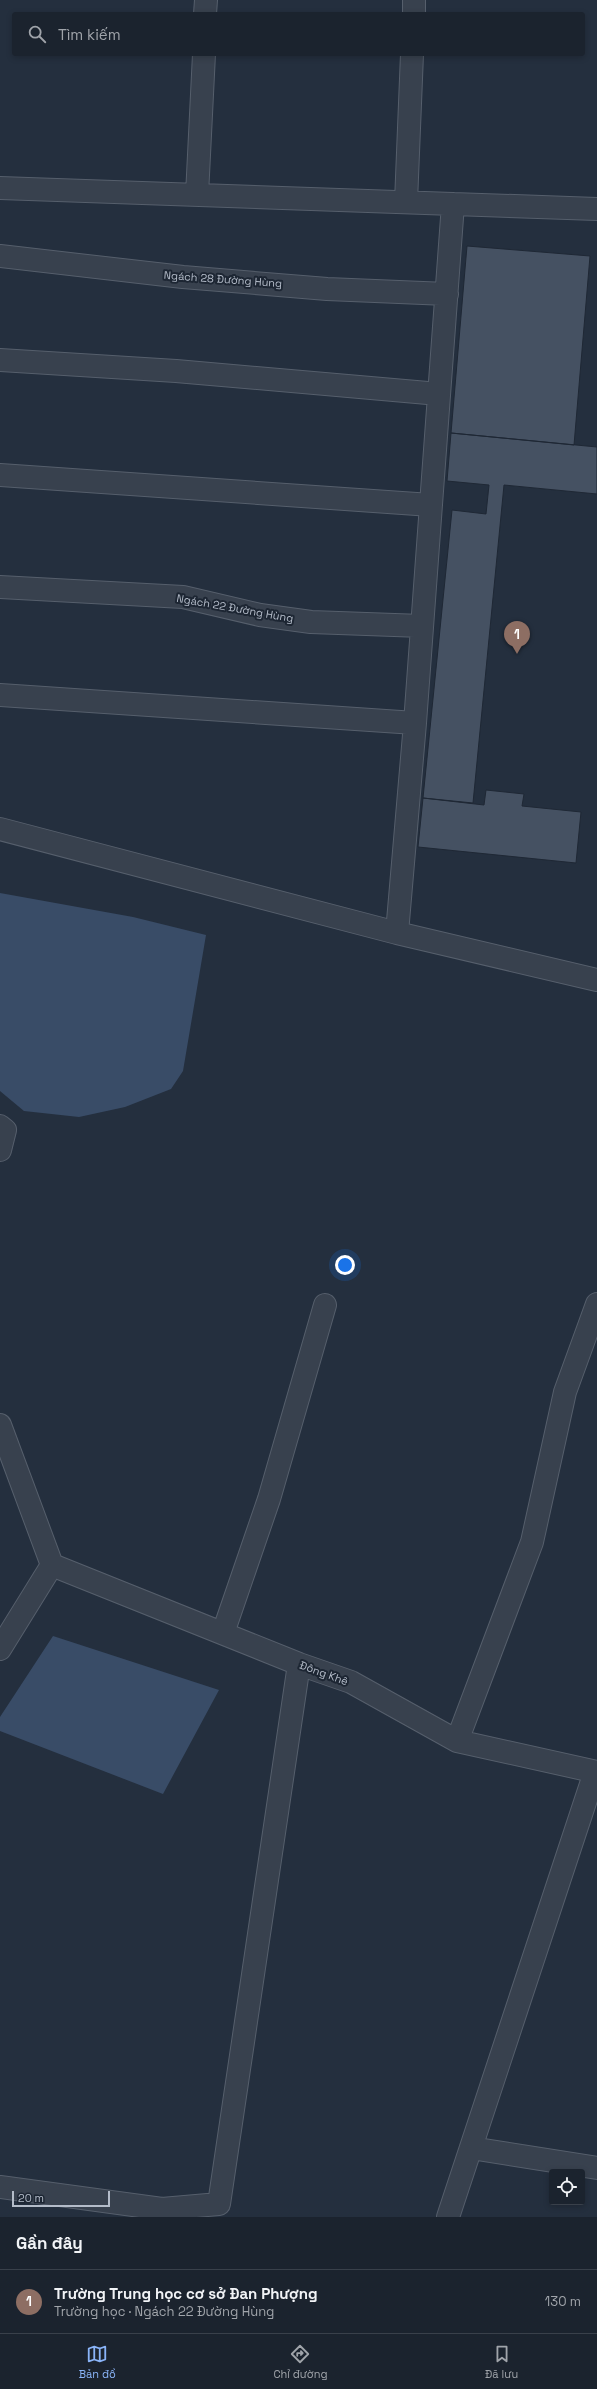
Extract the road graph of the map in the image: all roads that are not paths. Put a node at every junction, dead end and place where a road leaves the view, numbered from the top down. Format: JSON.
{"nodes":[{"id":1,"x":206,"y":0,"type":"edge"},
{"id":2,"x":414,"y":0,"type":"edge"},
{"id":3,"x":205,"y":12,"type":"edge"},
{"id":4,"x":414,"y":12,"type":"edge"},
{"id":5,"x":204,"y":56,"type":"edge"},
{"id":6,"x":412,"y":56,"type":"edge"},
{"id":7,"x":0,"y":188,"type":"edge"},
{"id":8,"x":198,"y":195,"type":"junction"},
{"id":9,"x":406,"y":202,"type":"junction"},
{"id":10,"x":453,"y":204,"type":"junction"},
{"id":11,"x":597,"y":208,"type":"edge"},
{"id":12,"x":0,"y":256,"type":"edge"},
{"id":13,"x":447,"y":294,"type":"junction"},
{"id":14,"x":0,"y":360,"type":"edge"},
{"id":15,"x":439,"y":394,"type":"junction"},
{"id":16,"x":0,"y":475,"type":"edge"},
{"id":17,"x":431,"y":505,"type":"junction"},
{"id":18,"x":0,"y":587,"type":"edge"},
{"id":19,"x":422,"y":626,"type":"junction"},
{"id":20,"x":0,"y":695,"type":"edge"},
{"id":21,"x":415,"y":723,"type":"junction"},
{"id":22,"x":0,"y":828,"type":"edge"},
{"id":23,"x":397,"y":933,"type":"junction"},
{"id":24,"x":597,"y":980,"type":"edge"},
{"id":25,"x":0,"y":1126,"type":"edge"},
{"id":26,"x":0,"y":1150,"type":"edge"},
{"id":27,"x":597,"y":1304,"type":"edge"},
{"id":28,"x":325,"y":1305,"type":"dead end"},
{"id":29,"x":0,"y":1425,"type":"edge"},
{"id":30,"x":52,"y":1565,"type":"junction"},
{"id":31,"x":223,"y":1633,"type":"junction"},
{"id":32,"x":0,"y":1649,"type":"edge"},
{"id":33,"x":299,"y":1664,"type":"junction"},
{"id":34,"x":457,"y":1741,"type":"junction"},
{"id":35,"x":596,"y":1772,"type":"edge"},
{"id":36,"x":471,"y":2148,"type":"junction"},
{"id":37,"x":597,"y":2168,"type":"edge"},
{"id":38,"x":0,"y":2187,"type":"edge"},
{"id":39,"x":448,"y":2217,"type":"edge"}],
"edges":[{"from":1,"to":3,"type":"street"},
{"from":2,"to":4,"type":"street"},
{"from":5,"to":8,"type":"street"},
{"from":6,"to":9,"type":"street"},
{"from":7,"to":8,"type":"street"},
{"from":8,"to":9,"type":"street"},
{"from":9,"to":10,"type":"street"},
{"from":10,"to":11,"type":"street"},
{"from":10,"to":13,"type":"street"},
{"from":12,"to":13,"type":"street","name":"Ngách 28 Đường Hùng"},
{"from":13,"to":15,"type":"street"},
{"from":14,"to":15,"type":"street"},
{"from":15,"to":17,"type":"street"},
{"from":16,"to":17,"type":"street"},
{"from":17,"to":19,"type":"street"},
{"from":18,"to":19,"type":"street","name":"Ngách 22 Đường Hùng"},
{"from":19,"to":21,"type":"street"},
{"from":20,"to":21,"type":"street"},
{"from":21,"to":23,"type":"street"},
{"from":22,"to":23,"type":"street"},
{"from":23,"to":24,"type":"street"},
{"from":25,"to":26,"type":"street"},
{"from":27,"to":34,"type":"street"},
{"from":28,"to":31,"type":"street"},
{"from":29,"to":30,"type":"street"},
{"from":30,"to":31,"type":"street","name":"Đông Khê"},
{"from":30,"to":32,"type":"street"},
{"from":31,"to":33,"type":"street","name":"Đông Khê"},
{"from":33,"to":34,"type":"street","name":"Đông Khê"},
{"from":33,"to":38,"type":"street"},
{"from":34,"to":35,"type":"street","name":"Đông Khê"},
{"from":35,"to":36,"type":"street"},
{"from":36,"to":37,"type":"street"},
{"from":36,"to":39,"type":"street"}]}
